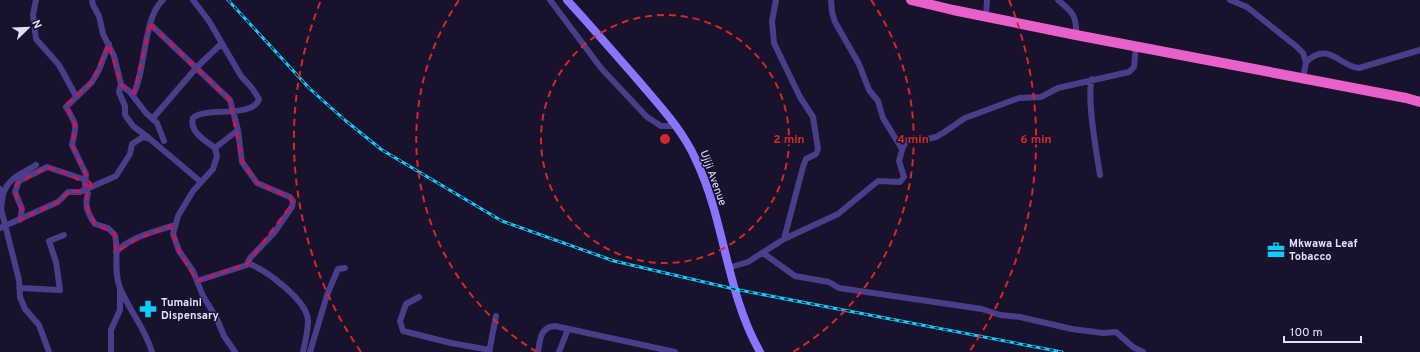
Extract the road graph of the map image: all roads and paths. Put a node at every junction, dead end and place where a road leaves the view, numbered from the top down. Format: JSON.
{"nodes":[{"id":1,"x":87,"y":0,"type":"edge"},
{"id":2,"x":163,"y":0,"type":"edge"},
{"id":3,"x":193,"y":0,"type":"edge"},
{"id":4,"x":550,"y":0,"type":"edge"},
{"id":5,"x":567,"y":0,"type":"edge"},
{"id":6,"x":776,"y":0,"type":"edge"},
{"id":7,"x":831,"y":0,"type":"edge"},
{"id":8,"x":911,"y":0,"type":"edge"},
{"id":9,"x":987,"y":0,"type":"edge"},
{"id":10,"x":1058,"y":0,"type":"edge"},
{"id":11,"x":1230,"y":0,"type":"edge"},
{"id":12,"x":35,"y":2,"type":"edge"},
{"id":13,"x":1240,"y":2,"type":"edge"},
{"id":14,"x":92,"y":3,"type":"edge"},
{"id":15,"x":986,"y":17,"type":"junction"},
{"id":16,"x":150,"y":24,"type":"junction"},
{"id":17,"x":1076,"y":35,"type":"junction"},
{"id":18,"x":109,"y":44,"type":"junction"},
{"id":19,"x":221,"y":44,"type":"junction"},
{"id":20,"x":1136,"y":46,"type":"junction"},
{"id":21,"x":1420,"y":50,"type":"edge"},
{"id":22,"x":1306,"y":62,"type":"junction"},
{"id":23,"x":197,"y":67,"type":"junction"},
{"id":24,"x":1092,"y":79,"type":"junction"},
{"id":25,"x":1303,"y":79,"type":"junction"},
{"id":26,"x":121,"y":85,"type":"junction"},
{"id":27,"x":133,"y":94,"type":"junction"},
{"id":28,"x":76,"y":96,"type":"junction"},
{"id":29,"x":1420,"y":97,"type":"edge"},
{"id":30,"x":1406,"y":98,"type":"junction"},
{"id":31,"x":1420,"y":102,"type":"edge"},
{"id":32,"x":234,"y":112,"type":"junction"},
{"id":33,"x":153,"y":118,"type":"junction"},
{"id":34,"x":677,"y":126,"type":"junction"},
{"id":35,"x":238,"y":130,"type":"junction"},
{"id":36,"x":149,"y":138,"type":"junction"},
{"id":37,"x":164,"y":141,"type":"dead end"},
{"id":38,"x":215,"y":148,"type":"junction"},
{"id":39,"x":902,"y":149,"type":"junction"},
{"id":40,"x":36,"y":165,"type":"dead end"},
{"id":41,"x":1100,"y":175,"type":"dead end"},
{"id":42,"x":86,"y":180,"type":"junction"},
{"id":43,"x":202,"y":182,"type":"junction"},
{"id":44,"x":86,"y":189,"type":"junction"},
{"id":45,"x":2,"y":192,"type":"edge"},
{"id":46,"x":20,"y":220,"type":"junction"},
{"id":47,"x":175,"y":225,"type":"junction"},
{"id":48,"x":2,"y":227,"type":"edge"},
{"id":49,"x":64,"y":235,"type":"dead end"},
{"id":50,"x":784,"y":239,"type":"junction"},
{"id":51,"x":116,"y":252,"type":"junction"},
{"id":52,"x":763,"y":253,"type":"junction"},
{"id":53,"x":247,"y":264,"type":"junction"},
{"id":54,"x":345,"y":268,"type":"dead end"},
{"id":55,"x":728,"y":268,"type":"junction"},
{"id":56,"x":197,"y":281,"type":"junction"},
{"id":57,"x":20,"y":288,"type":"junction"},
{"id":58,"x":120,"y":288,"type":"junction"},
{"id":59,"x":419,"y":297,"type":"dead end"},
{"id":60,"x":496,"y":316,"type":"dead end"},
{"id":61,"x":568,"y":329,"type":"junction"},
{"id":62,"x":489,"y":351,"type":"edge"},
{"id":63,"x":49,"y":352,"type":"edge"},
{"id":64,"x":111,"y":352,"type":"edge"},
{"id":65,"x":152,"y":352,"type":"edge"},
{"id":66,"x":235,"y":352,"type":"edge"},
{"id":67,"x":303,"y":352,"type":"edge"},
{"id":68,"x":310,"y":352,"type":"edge"},
{"id":69,"x":538,"y":352,"type":"edge"},
{"id":70,"x":559,"y":352,"type":"edge"},
{"id":71,"x":676,"y":352,"type":"edge"},
{"id":72,"x":759,"y":352,"type":"edge"},
{"id":73,"x":1143,"y":352,"type":"edge"}],
"edges":[{"from":1,"to":14,"type":"street"},
{"from":2,"to":16,"type":"street"},
{"from":3,"to":19,"type":"street"},
{"from":4,"to":34,"type":"street"},
{"from":5,"to":34,"type":"main road","name":"Ujiji Avenue"},
{"from":6,"to":50,"type":"street"},
{"from":7,"to":39,"type":"street"},
{"from":8,"to":15,"type":"highway"},
{"from":9,"to":15,"type":"street"},
{"from":10,"to":17,"type":"street"},
{"from":11,"to":13,"type":"street"},
{"from":12,"to":28,"type":"street"},
{"from":13,"to":22,"type":"street"},
{"from":14,"to":18,"type":"street"},
{"from":15,"to":17,"type":"highway"},
{"from":16,"to":23,"type":"street"},
{"from":16,"to":27,"type":"street"},
{"from":17,"to":20,"type":"highway"},
{"from":18,"to":26,"type":"street"},
{"from":18,"to":28,"type":"street"},
{"from":19,"to":23,"type":"street"},
{"from":19,"to":32,"type":"street"},
{"from":20,"to":24,"type":"street"},
{"from":20,"to":25,"type":"highway"},
{"from":21,"to":22,"type":"street"},
{"from":22,"to":25,"type":"street"},
{"from":23,"to":32,"type":"street"},
{"from":23,"to":33,"type":"street"},
{"from":24,"to":39,"type":"street"},
{"from":24,"to":41,"type":"street"},
{"from":25,"to":30,"type":"highway"},
{"from":26,"to":27,"type":"street"},
{"from":26,"to":36,"type":"street"},
{"from":27,"to":33,"type":"street"},
{"from":28,"to":42,"type":"street"},
{"from":29,"to":30,"type":"highway"},
{"from":30,"to":31,"type":"highway"},
{"from":32,"to":35,"type":"street"},
{"from":32,"to":38,"type":"street"},
{"from":33,"to":37,"type":"street"},
{"from":34,"to":55,"type":"main road","name":"Ujiji Avenue"},
{"from":35,"to":38,"type":"street"},
{"from":35,"to":53,"type":"street"},
{"from":36,"to":43,"type":"street"},
{"from":36,"to":44,"type":"street"},
{"from":38,"to":43,"type":"street"},
{"from":39,"to":50,"type":"street"},
{"from":40,"to":45,"type":"street"},
{"from":42,"to":44,"type":"street"},
{"from":42,"to":46,"type":"street"},
{"from":43,"to":47,"type":"street"},
{"from":44,"to":46,"type":"street"},
{"from":44,"to":51,"type":"street"},
{"from":45,"to":48,"type":"street"},
{"from":46,"to":48,"type":"street"},
{"from":47,"to":51,"type":"street"},
{"from":47,"to":56,"type":"street"},
{"from":48,"to":57,"type":"street"},
{"from":49,"to":57,"type":"street"},
{"from":50,"to":52,"type":"street"},
{"from":51,"to":58,"type":"street"},
{"from":52,"to":55,"type":"street"},
{"from":52,"to":73,"type":"street"},
{"from":53,"to":56,"type":"street"},
{"from":53,"to":67,"type":"street"},
{"from":54,"to":68,"type":"street"},
{"from":55,"to":72,"type":"main road","name":"Ujiji Avenue"},
{"from":56,"to":66,"type":"street"},
{"from":57,"to":63,"type":"street"},
{"from":58,"to":64,"type":"street"},
{"from":58,"to":65,"type":"street"},
{"from":59,"to":62,"type":"street"},
{"from":60,"to":62,"type":"street"},
{"from":61,"to":69,"type":"street"},
{"from":61,"to":70,"type":"street"},
{"from":61,"to":71,"type":"street"}]}
